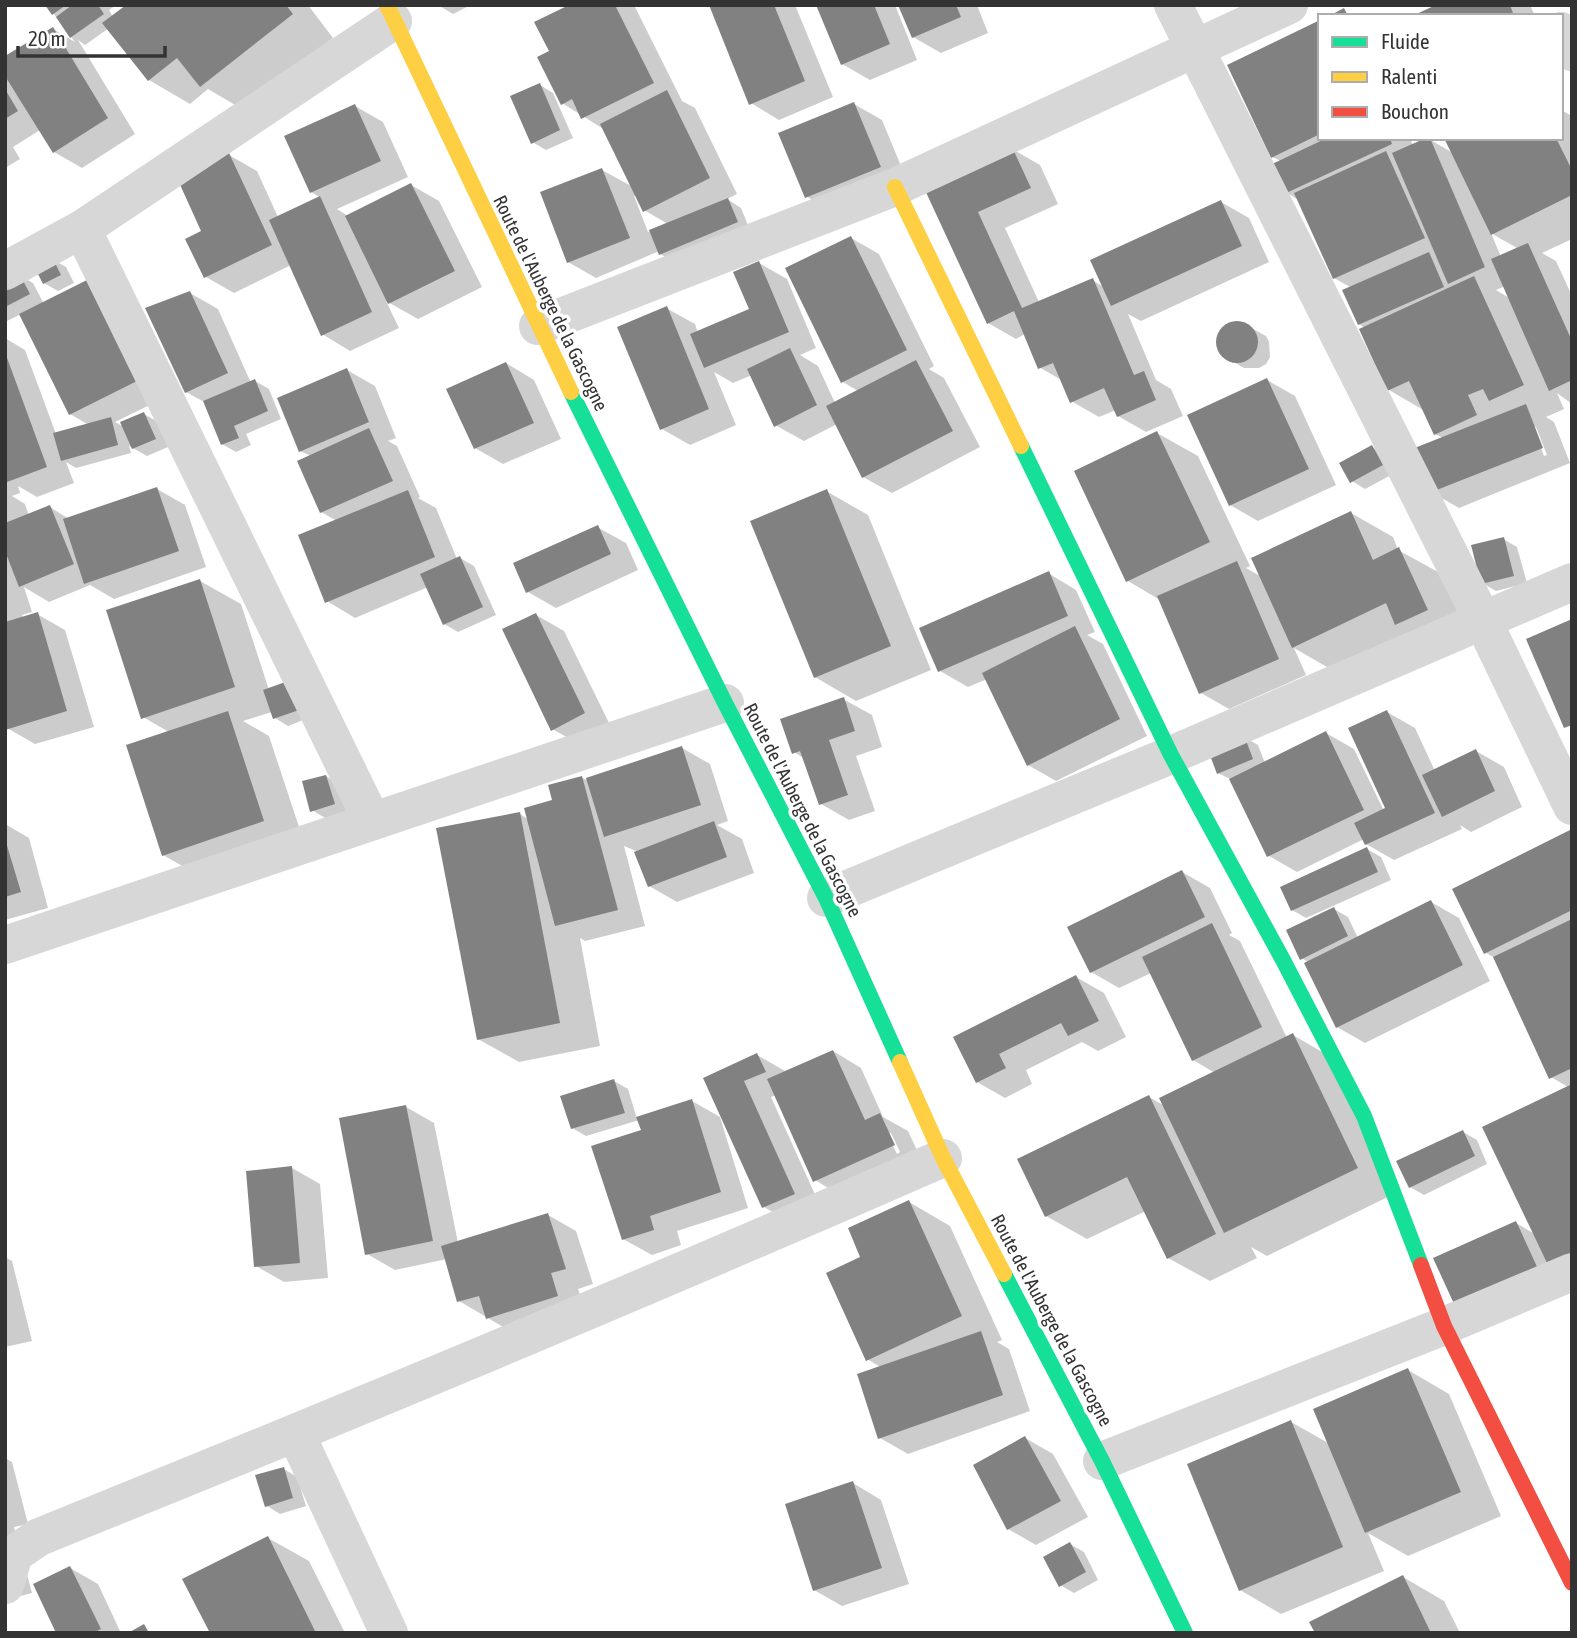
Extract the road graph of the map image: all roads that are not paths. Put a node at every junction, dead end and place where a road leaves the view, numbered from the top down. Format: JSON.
{"nodes":[{"id":1,"x":1173,"y":5,"type":"edge"},
{"id":2,"x":1289,"y":5,"type":"edge"},
{"id":3,"x":390,"y":13,"type":"edge"},
{"id":4,"x":1563,"y":35,"type":"edge"},
{"id":5,"x":1194,"y":51,"type":"junction"},
{"id":6,"x":1572,"y":52,"type":"edge"},
{"id":7,"x":895,"y":187,"type":"junction"},
{"id":8,"x":82,"y":229,"type":"junction"},
{"id":9,"x":5,"y":271,"type":"edge"},
{"id":10,"x":538,"y":326,"type":"junction"},
{"id":11,"x":1572,"y":582,"type":"edge"},
{"id":12,"x":1483,"y":621,"type":"junction"},
{"id":13,"x":725,"y":703,"type":"junction"},
{"id":14,"x":1171,"y":755,"type":"junction"},
{"id":15,"x":1572,"y":806,"type":"edge"},
{"id":16,"x":372,"y":821,"type":"junction"},
{"id":17,"x":826,"y":898,"type":"junction"},
{"id":18,"x":5,"y":945,"type":"edge"},
{"id":19,"x":943,"y":1158,"type":"junction"},
{"id":20,"x":1572,"y":1272,"type":"edge"},
{"id":21,"x":1444,"y":1326,"type":"junction"},
{"id":22,"x":296,"y":1434,"type":"junction"},
{"id":23,"x":1102,"y":1461,"type":"junction"},
{"id":24,"x":1572,"y":1583,"type":"edge"},
{"id":25,"x":5,"y":1585,"type":"edge"},
{"id":26,"x":389,"y":1633,"type":"edge"},
{"id":27,"x":1185,"y":1633,"type":"edge"}],
"edges":[{"from":1,"to":5,"type":"street"},
{"from":2,"to":5,"type":"street"},
{"from":3,"to":8,"type":"street"},
{"from":3,"to":10,"type":"street","name":"Route de l'Auberge de la Gascogne"},
{"from":4,"to":6,"type":"street"},
{"from":5,"to":7,"type":"street"},
{"from":5,"to":12,"type":"street"},
{"from":7,"to":10,"type":"street"},
{"from":7,"to":14,"type":"street"},
{"from":8,"to":9,"type":"street"},
{"from":8,"to":16,"type":"street"},
{"from":10,"to":13,"type":"street","name":"Route de l'Auberge de la Gascogne"},
{"from":11,"to":12,"type":"street"},
{"from":12,"to":14,"type":"street"},
{"from":12,"to":15,"type":"street"},
{"from":13,"to":16,"type":"street"},
{"from":13,"to":17,"type":"street","name":"Route de l'Auberge de la Gascogne"},
{"from":14,"to":17,"type":"street"},
{"from":14,"to":21,"type":"street"},
{"from":16,"to":18,"type":"street"},
{"from":17,"to":19,"type":"street","name":"Route de l'Auberge de la Gascogne"},
{"from":19,"to":22,"type":"street"},
{"from":19,"to":23,"type":"street","name":"Route de l'Auberge de la Gascogne"},
{"from":20,"to":21,"type":"street"},
{"from":21,"to":23,"type":"street"},
{"from":21,"to":24,"type":"street"},
{"from":22,"to":25,"type":"street"},
{"from":22,"to":26,"type":"street"},
{"from":23,"to":27,"type":"street","name":"Route de l'Auberge de la Gascogne"}]}
